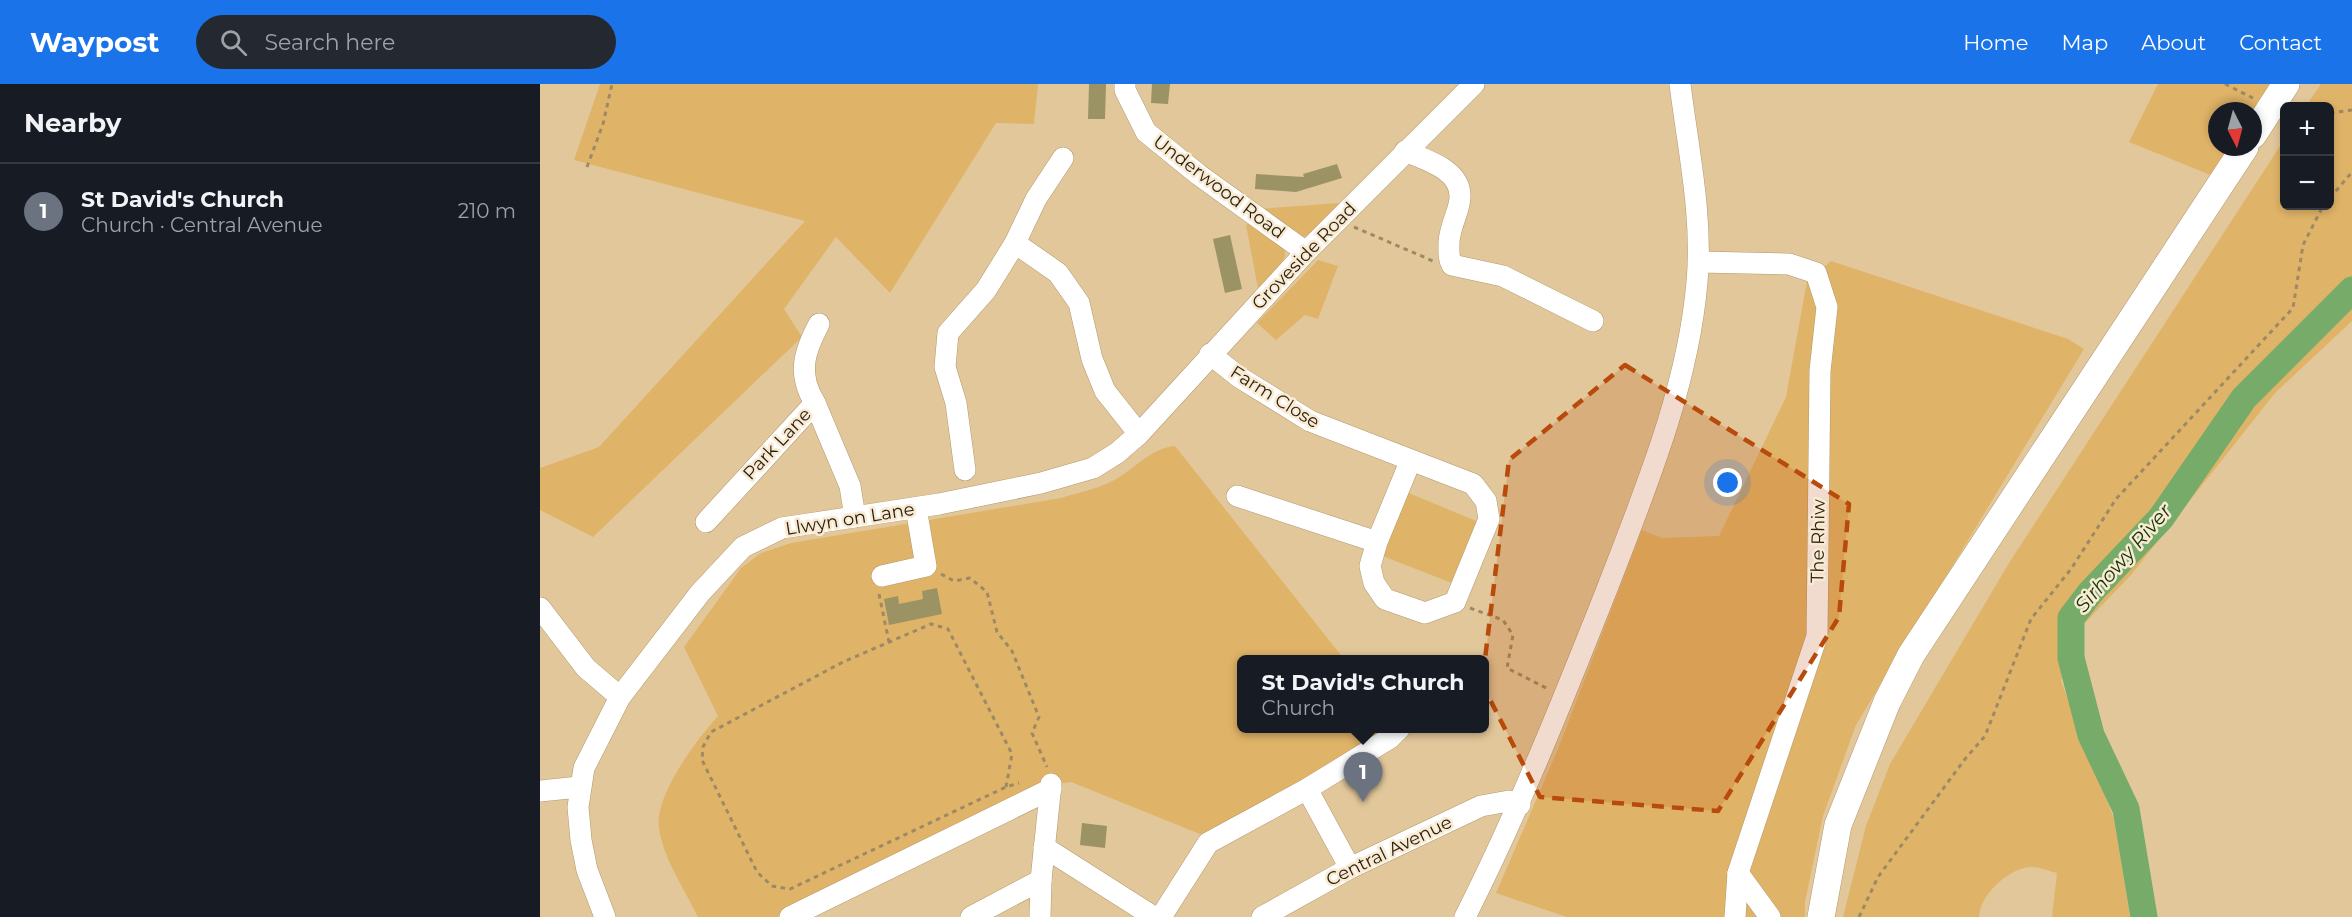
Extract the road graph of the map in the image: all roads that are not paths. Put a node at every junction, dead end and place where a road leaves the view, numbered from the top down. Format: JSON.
{"nodes":[{"id":1,"x":1125,"y":84,"type":"edge"},
{"id":2,"x":1474,"y":84,"type":"edge"},
{"id":3,"x":1680,"y":84,"type":"edge"},
{"id":4,"x":2286,"y":84,"type":"edge"},
{"id":5,"x":2262,"y":121,"type":"edge"},
{"id":6,"x":1405,"y":151,"type":"junction"},
{"id":7,"x":2239,"y":156,"type":"edge"},
{"id":8,"x":1063,"y":158,"type":"dead end"},
{"id":9,"x":1015,"y":243,"type":"junction"},
{"id":10,"x":1306,"y":252,"type":"junction"},
{"id":11,"x":1699,"y":262,"type":"junction"},
{"id":12,"x":1593,"y":321,"type":"dead end"},
{"id":13,"x":819,"y":324,"type":"dead end"},
{"id":14,"x":1210,"y":354,"type":"junction"},
{"id":15,"x":815,"y":403,"type":"junction"},
{"id":16,"x":1139,"y":434,"type":"junction"},
{"id":17,"x":1410,"y":462,"type":"junction"},
{"id":18,"x":965,"y":470,"type":"dead end"},
{"id":19,"x":1237,"y":496,"type":"dead end"},
{"id":20,"x":916,"y":508,"type":"junction"},
{"id":21,"x":855,"y":517,"type":"junction"},
{"id":22,"x":706,"y":522,"type":"dead end"},
{"id":23,"x":1377,"y":542,"type":"junction"},
{"id":24,"x":882,"y":576,"type":"road end"},
{"id":25,"x":540,"y":608,"type":"edge"},
{"id":26,"x":620,"y":698,"type":"junction"},
{"id":27,"x":1396,"y":733,"type":"edge"},
{"id":28,"x":579,"y":786,"type":"junction"},
{"id":29,"x":1307,"y":789,"type":"junction"},
{"id":30,"x":540,"y":791,"type":"edge"},
{"id":31,"x":1520,"y":805,"type":"junction"},
{"id":32,"x":1044,"y":847,"type":"junction"},
{"id":33,"x":1350,"y":868,"type":"junction"},
{"id":34,"x":1738,"y":873,"type":"junction"},
{"id":35,"x":1041,"y":880,"type":"junction"},
{"id":36,"x":605,"y":917,"type":"edge"},
{"id":37,"x":790,"y":917,"type":"edge"},
{"id":38,"x":971,"y":917,"type":"edge"},
{"id":39,"x":1040,"y":917,"type":"edge"},
{"id":40,"x":1154,"y":917,"type":"edge"},
{"id":41,"x":1161,"y":917,"type":"edge"},
{"id":42,"x":1262,"y":917,"type":"edge"},
{"id":43,"x":1465,"y":917,"type":"edge"},
{"id":44,"x":1735,"y":917,"type":"edge"},
{"id":45,"x":1770,"y":917,"type":"edge"},
{"id":46,"x":1821,"y":917,"type":"edge"}],
"edges":[{"from":1,"to":10,"type":"street","name":"Underwood Road"},
{"from":2,"to":6,"type":"street","name":"Groveside Road"},
{"from":3,"to":11,"type":"street"},
{"from":4,"to":5,"type":"main road"},
{"from":6,"to":10,"type":"street","name":"Groveside Road"},
{"from":6,"to":12,"type":"street"},
{"from":7,"to":46,"type":"main road"},
{"from":8,"to":9,"type":"street"},
{"from":9,"to":16,"type":"street"},
{"from":9,"to":18,"type":"street"},
{"from":10,"to":14,"type":"street","name":"Groveside Road"},
{"from":11,"to":31,"type":"street"},
{"from":11,"to":34,"type":"street","name":"The Rhiw"},
{"from":13,"to":15,"type":"street"},
{"from":14,"to":16,"type":"street","name":"Groveside Road"},
{"from":14,"to":17,"type":"street","name":"Farm Close"},
{"from":15,"to":21,"type":"street","name":"Park Lane"},
{"from":15,"to":22,"type":"street","name":"Park Lane"},
{"from":16,"to":20,"type":"street","name":"Llwyn on Lane"},
{"from":17,"to":23,"type":"street"},
{"from":17,"to":23,"type":"street","name":"Farm Close"},
{"from":19,"to":23,"type":"street"},
{"from":20,"to":21,"type":"street","name":"Llwyn on Lane"},
{"from":20,"to":24,"type":"street"},
{"from":21,"to":26,"type":"street","name":"Llwyn on Lane"},
{"from":25,"to":26,"type":"street"},
{"from":26,"to":28,"type":"street","name":"Llwyn on Lane"},
{"from":27,"to":29,"type":"street"},
{"from":28,"to":30,"type":"street"},
{"from":28,"to":36,"type":"street","name":"Llwyn on Lane"},
{"from":29,"to":33,"type":"street"},
{"from":29,"to":41,"type":"street"},
{"from":31,"to":33,"type":"street","name":"Central Avenue"},
{"from":31,"to":43,"type":"street"},
{"from":32,"to":35,"type":"street"},
{"from":32,"to":37,"type":"street"},
{"from":32,"to":40,"type":"street"},
{"from":33,"to":42,"type":"street","name":"Central Avenue"},
{"from":34,"to":44,"type":"street","name":"The Rhiw"},
{"from":34,"to":45,"type":"street"},
{"from":35,"to":38,"type":"street"},
{"from":35,"to":39,"type":"street"}]}
